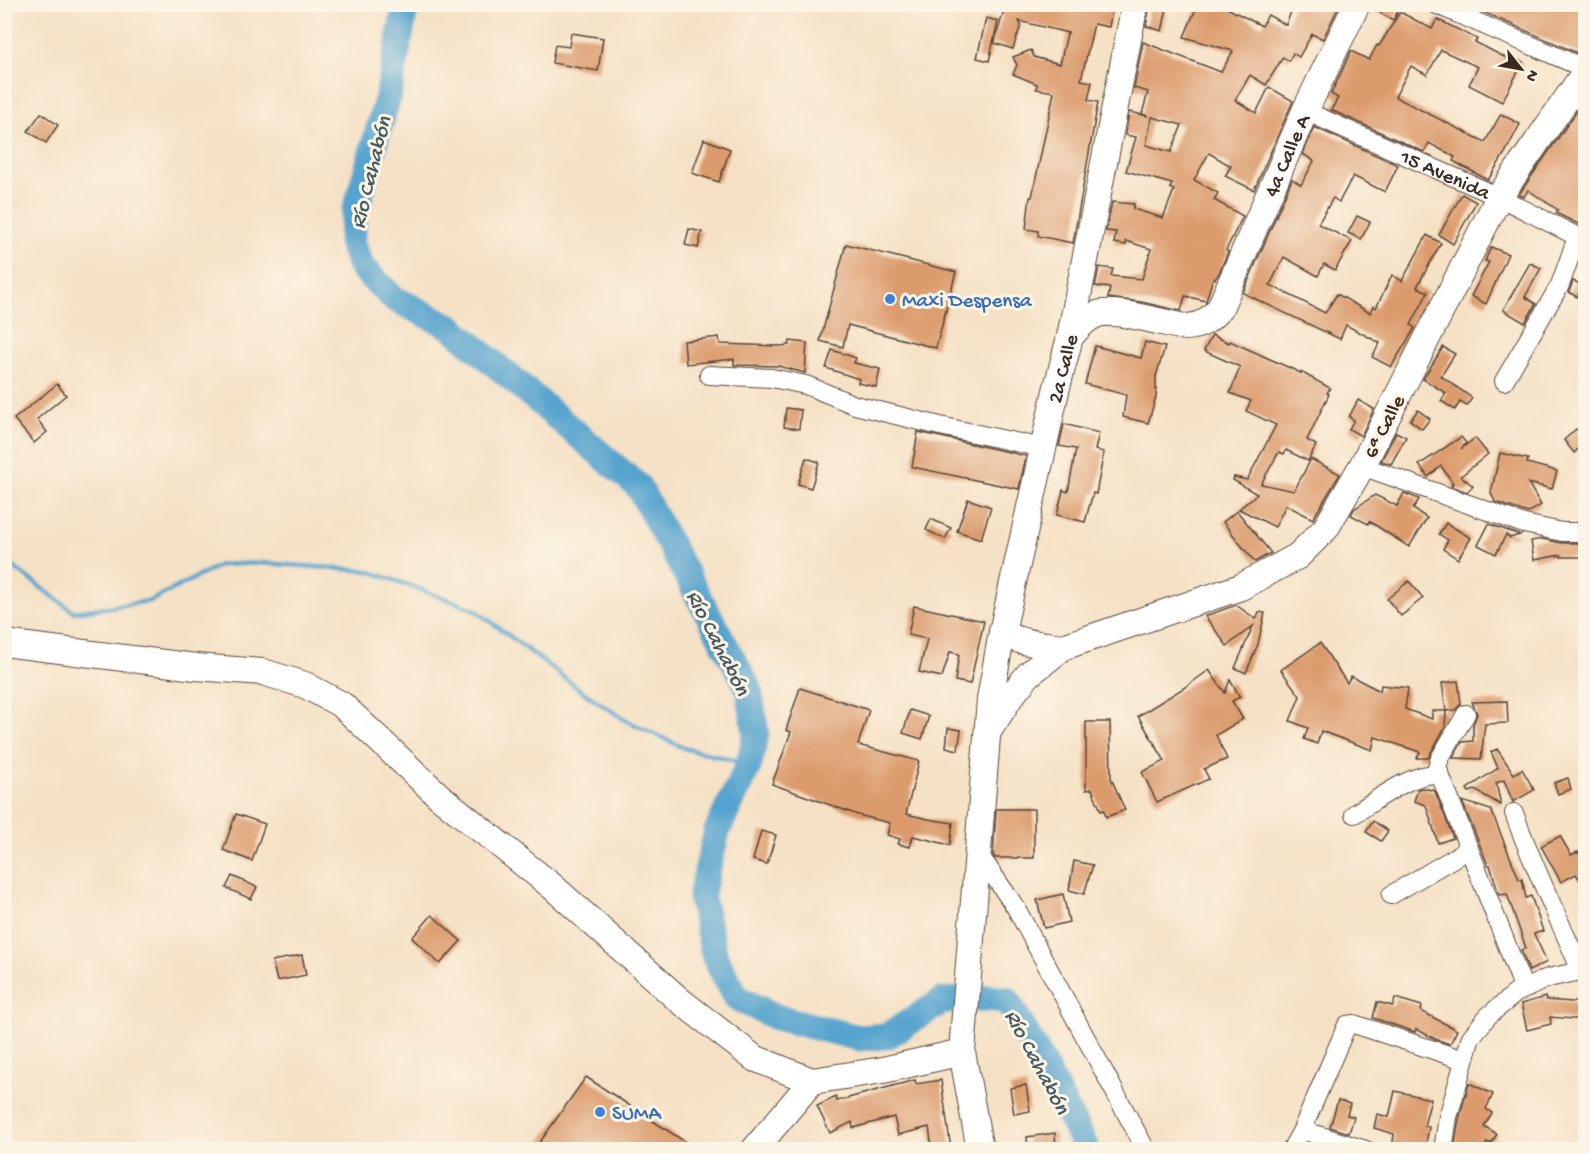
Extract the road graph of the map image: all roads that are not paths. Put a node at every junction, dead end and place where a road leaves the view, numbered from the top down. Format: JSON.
{"nodes":[{"id":1,"x":1135,"y":4,"type":"edge"},
{"id":2,"x":1356,"y":4,"type":"edge"},
{"id":3,"x":1435,"y":4,"type":"edge"},
{"id":4,"x":1586,"y":70,"type":"edge"},
{"id":5,"x":1305,"y":111,"type":"junction"},
{"id":6,"x":1499,"y":197,"type":"junction"},
{"id":7,"x":1581,"y":239,"type":"edge"},
{"id":8,"x":1070,"y":337,"type":"junction"},
{"id":9,"x":709,"y":375,"type":"dead end"},
{"id":10,"x":1504,"y":381,"type":"dead end"},
{"id":11,"x":1043,"y":448,"type":"junction"},
{"id":12,"x":1362,"y":466,"type":"junction"},
{"id":13,"x":1586,"y":532,"type":"edge"},
{"id":14,"x":1002,"y":632,"type":"junction"},
{"id":15,"x":4,"y":643,"type":"edge"},
{"id":16,"x":1063,"y":647,"type":"junction"},
{"id":17,"x":1466,"y":714,"type":"dead end"},
{"id":18,"x":987,"y":732,"type":"junction"},
{"id":19,"x":1439,"y":774,"type":"junction"},
{"id":20,"x":1514,"y":813,"type":"dead end"},
{"id":21,"x":1354,"y":814,"type":"dead end"},
{"id":22,"x":1468,"y":849,"type":"junction"},
{"id":23,"x":978,"y":853,"type":"junction"},
{"id":24,"x":1391,"y":895,"type":"dead end"},
{"id":25,"x":1583,"y":972,"type":"edge"},
{"id":26,"x":1524,"y":989,"type":"junction"},
{"id":27,"x":963,"y":1042,"type":"junction"},
{"id":28,"x":1464,"y":1060,"type":"junction"},
{"id":29,"x":812,"y":1081,"type":"junction"},
{"id":30,"x":1302,"y":1130,"type":"junction"},
{"id":31,"x":754,"y":1149,"type":"edge"},
{"id":32,"x":980,"y":1149,"type":"edge"},
{"id":33,"x":1146,"y":1149,"type":"edge"},
{"id":34,"x":1291,"y":1149,"type":"edge"},
{"id":35,"x":1366,"y":1149,"type":"edge"},
{"id":36,"x":1443,"y":1149,"type":"edge"}],
"edges":[{"from":1,"to":8,"type":"main road","name":"2a Calle"},
{"from":2,"to":5,"type":"main road","name":"4a Calle A"},
{"from":3,"to":4,"type":"street"},
{"from":4,"to":6,"type":"main road","name":"6ª Calle"},
{"from":5,"to":6,"type":"street","name":"15 Avenida"},
{"from":5,"to":8,"type":"main road","name":"4a Calle A"},
{"from":6,"to":7,"type":"street","name":"15 Avenida"},
{"from":6,"to":12,"type":"main road","name":"6ª Calle"},
{"from":7,"to":10,"type":"street"},
{"from":8,"to":11,"type":"main road","name":"2a Calle"},
{"from":9,"to":11,"type":"street"},
{"from":11,"to":14,"type":"main road","name":"2a Calle"},
{"from":12,"to":13,"type":"street"},
{"from":12,"to":16,"type":"main road","name":"6ª Calle"},
{"from":14,"to":16,"type":"main road","name":"6ª Calle"},
{"from":14,"to":18,"type":"main road","name":"2a Calle"},
{"from":15,"to":29,"type":"main road"},
{"from":16,"to":18,"type":"main road","name":"6ª Calle"},
{"from":17,"to":19,"type":"street"},
{"from":18,"to":23,"type":"main road","name":"2a Calle"},
{"from":19,"to":21,"type":"street"},
{"from":19,"to":22,"type":"street"},
{"from":20,"to":25,"type":"street"},
{"from":22,"to":24,"type":"street"},
{"from":22,"to":26,"type":"street"},
{"from":23,"to":27,"type":"main road","name":"2a Calle"},
{"from":23,"to":33,"type":"street"},
{"from":25,"to":26,"type":"street"},
{"from":26,"to":28,"type":"street"},
{"from":27,"to":29,"type":"main road"},
{"from":27,"to":32,"type":"main road","name":"2a Calle"},
{"from":28,"to":30,"type":"street"},
{"from":28,"to":36,"type":"street"},
{"from":29,"to":31,"type":"main road"},
{"from":30,"to":34,"type":"street"},
{"from":30,"to":35,"type":"street"}]}
